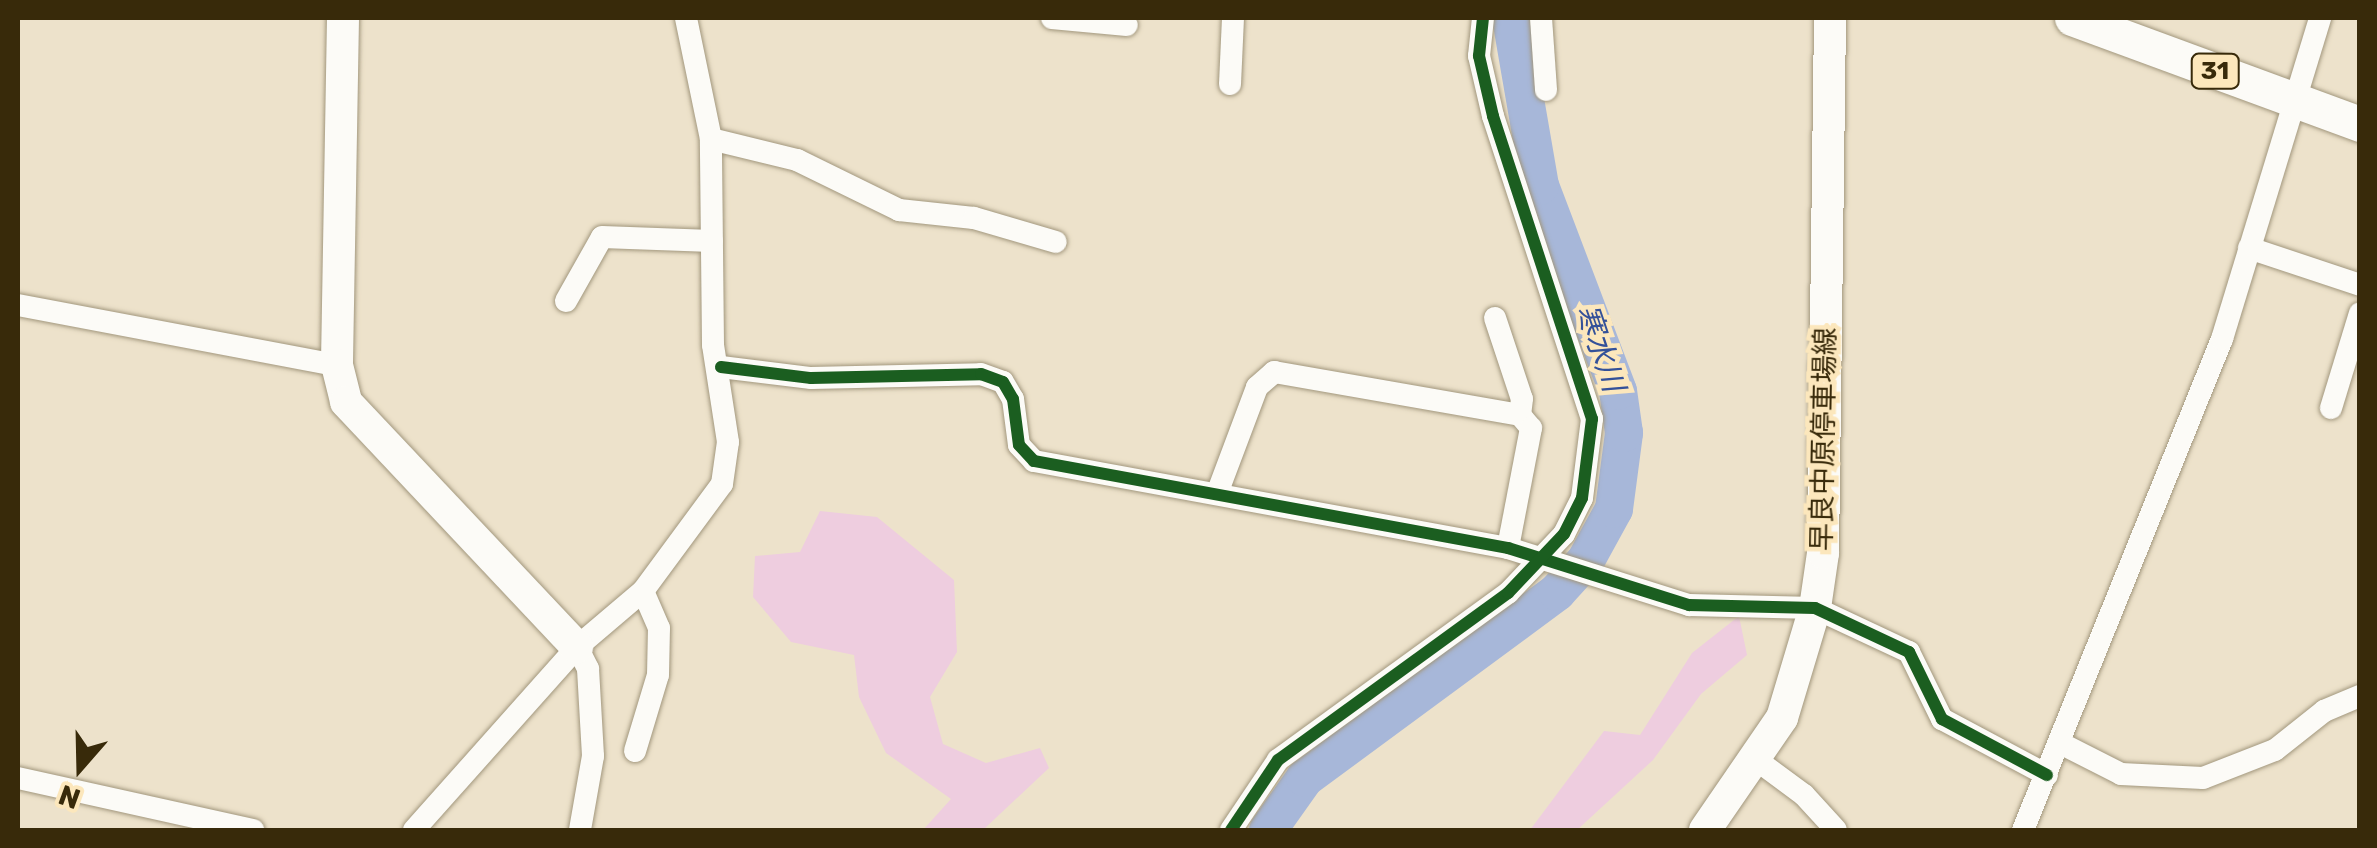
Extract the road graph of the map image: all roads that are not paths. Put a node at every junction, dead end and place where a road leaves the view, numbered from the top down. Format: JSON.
{"nodes":[{"id":1,"x":344,"y":18,"type":"edge"},
{"id":2,"x":686,"y":18,"type":"edge"},
{"id":3,"x":1052,"y":18,"type":"edge"},
{"id":4,"x":1234,"y":18,"type":"edge"},
{"id":5,"x":1483,"y":18,"type":"edge"},
{"id":6,"x":1541,"y":18,"type":"edge"},
{"id":7,"x":1830,"y":18,"type":"edge"},
{"id":8,"x":2072,"y":18,"type":"edge"},
{"id":9,"x":2320,"y":18,"type":"edge"},
{"id":10,"x":1127,"y":25,"type":"dead end"},
{"id":11,"x":1230,"y":84,"type":"dead end"},
{"id":12,"x":1546,"y":90,"type":"dead end"},
{"id":13,"x":2292,"y":100,"type":"junction"},
{"id":14,"x":2360,"y":124,"type":"edge"},
{"id":15,"x":711,"y":139,"type":"junction"},
{"id":16,"x":712,"y":241,"type":"junction"},
{"id":17,"x":1056,"y":242,"type":"dead end"},
{"id":18,"x":2248,"y":248,"type":"junction"},
{"id":19,"x":2360,"y":285,"type":"edge"},
{"id":20,"x":566,"y":301,"type":"dead end"},
{"id":21,"x":18,"y":305,"type":"edge"},
{"id":22,"x":2360,"y":312,"type":"edge"},
{"id":23,"x":1495,"y":318,"type":"dead end"},
{"id":24,"x":338,"y":365,"type":"junction"},
{"id":25,"x":721,"y":368,"type":"junction"},
{"id":26,"x":2331,"y":408,"type":"dead end"},
{"id":27,"x":1520,"y":415,"type":"junction"},
{"id":28,"x":1218,"y":491,"type":"junction"},
{"id":29,"x":1508,"y":548,"type":"junction"},
{"id":30,"x":1544,"y":559,"type":"junction"},
{"id":31,"x":643,"y":591,"type":"junction"},
{"id":32,"x":1816,"y":608,"type":"junction"},
{"id":33,"x":577,"y":646,"type":"junction"},
{"id":34,"x":2360,"y":696,"type":"edge"},
{"id":35,"x":2060,"y":743,"type":"junction"},
{"id":36,"x":635,"y":751,"type":"dead end"},
{"id":37,"x":1758,"y":761,"type":"junction"},
{"id":38,"x":2047,"y":775,"type":"junction"},
{"id":39,"x":22,"y":779,"type":"edge"},
{"id":40,"x":1832,"y":829,"type":"edge"},
{"id":41,"x":253,"y":830,"type":"edge"},
{"id":42,"x":414,"y":830,"type":"edge"},
{"id":43,"x":580,"y":830,"type":"edge"},
{"id":44,"x":1231,"y":830,"type":"edge"},
{"id":45,"x":1705,"y":830,"type":"edge"},
{"id":46,"x":2023,"y":830,"type":"edge"}],
"edges":[{"from":1,"to":24,"type":"main road"},
{"from":2,"to":15,"type":"street"},
{"from":3,"to":10,"type":"street"},
{"from":4,"to":11,"type":"street"},
{"from":5,"to":30,"type":"street"},
{"from":6,"to":12,"type":"street"},
{"from":7,"to":32,"type":"main road","name":"早良中原停車場線"},
{"from":8,"to":13,"type":"main road","number":"31"},
{"from":9,"to":13,"type":"street"},
{"from":13,"to":14,"type":"main road","number":"31"},
{"from":13,"to":18,"type":"street"},
{"from":15,"to":16,"type":"street"},
{"from":15,"to":17,"type":"street"},
{"from":16,"to":20,"type":"street"},
{"from":16,"to":25,"type":"street"},
{"from":18,"to":19,"type":"street"},
{"from":18,"to":35,"type":"street"},
{"from":21,"to":24,"type":"street"},
{"from":22,"to":26,"type":"street"},
{"from":23,"to":27,"type":"street"},
{"from":24,"to":33,"type":"main road"},
{"from":25,"to":28,"type":"street"},
{"from":25,"to":31,"type":"street"},
{"from":27,"to":28,"type":"street"},
{"from":27,"to":29,"type":"street"},
{"from":28,"to":29,"type":"street"},
{"from":29,"to":30,"type":"street"},
{"from":30,"to":32,"type":"street"},
{"from":30,"to":44,"type":"street"},
{"from":31,"to":33,"type":"street"},
{"from":31,"to":36,"type":"street"},
{"from":32,"to":37,"type":"main road","name":"早良中原停車場線"},
{"from":32,"to":38,"type":"street"},
{"from":33,"to":42,"type":"street"},
{"from":33,"to":43,"type":"street"},
{"from":34,"to":35,"type":"street"},
{"from":35,"to":38,"type":"street"},
{"from":37,"to":40,"type":"street"},
{"from":37,"to":45,"type":"main road","name":"早良中原停車場線"},
{"from":38,"to":46,"type":"street"},
{"from":39,"to":41,"type":"street"}]}
